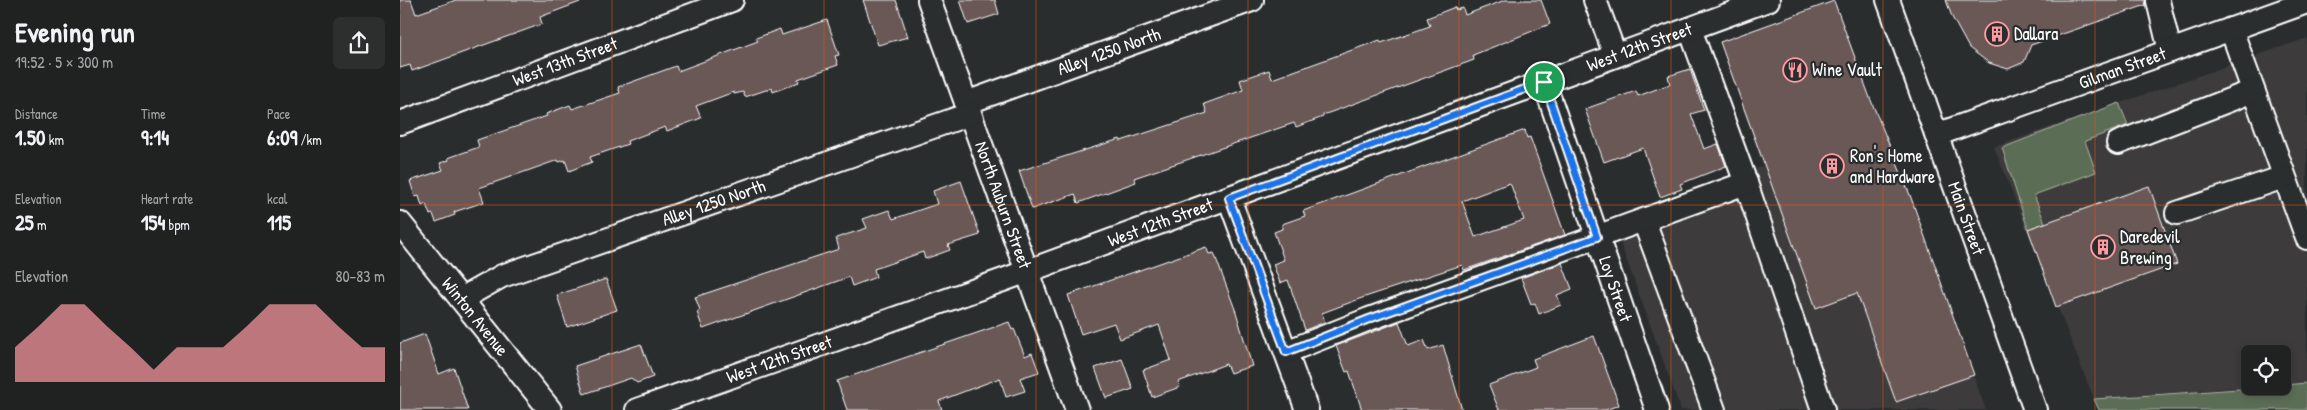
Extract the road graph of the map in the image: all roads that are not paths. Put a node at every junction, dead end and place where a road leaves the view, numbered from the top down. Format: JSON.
{"nodes":[{"id":1,"x":732,"y":0,"type":"edge"},
{"id":2,"x":929,"y":0,"type":"edge"},
{"id":3,"x":1252,"y":0,"type":"edge"},
{"id":4,"x":1595,"y":0,"type":"edge"},
{"id":5,"x":1768,"y":0,"type":"edge"},
{"id":6,"x":1888,"y":0,"type":"edge"},
{"id":7,"x":2158,"y":1,"type":"edge"},
{"id":8,"x":2306,"y":4,"type":"edge"},
{"id":9,"x":1690,"y":28,"type":"junction"},
{"id":10,"x":2231,"y":29,"type":"junction"},
{"id":11,"x":2170,"y":51,"type":"junction"},
{"id":12,"x":1615,"y":56,"type":"junction"},
{"id":13,"x":1544,"y":82,"type":"junction"},
{"id":14,"x":2253,"y":91,"type":"junction"},
{"id":15,"x":968,"y":109,"type":"junction"},
{"id":16,"x":400,"y":123,"type":"edge"},
{"id":17,"x":1936,"y":135,"type":"junction"},
{"id":18,"x":2118,"y":143,"type":"dead end"},
{"id":19,"x":2284,"y":177,"type":"junction"},
{"id":20,"x":1746,"y":183,"type":"junction"},
{"id":21,"x":1229,"y":198,"type":"junction"},
{"id":22,"x":2177,"y":213,"type":"dead end"},
{"id":23,"x":1644,"y":221,"type":"junction"},
{"id":24,"x":400,"y":223,"type":"edge"},
{"id":25,"x":1597,"y":237,"type":"junction"},
{"id":26,"x":2307,"y":238,"type":"edge"},
{"id":27,"x":1027,"y":271,"type":"junction"},
{"id":28,"x":461,"y":299,"type":"junction"},
{"id":29,"x":1286,"y":352,"type":"junction"},
{"id":30,"x":550,"y":410,"type":"edge"},
{"id":31,"x":637,"y":410,"type":"edge"},
{"id":32,"x":1076,"y":410,"type":"edge"},
{"id":33,"x":1307,"y":410,"type":"edge"},
{"id":34,"x":1657,"y":410,"type":"edge"},
{"id":35,"x":1714,"y":410,"type":"edge"},
{"id":36,"x":1823,"y":410,"type":"edge"},
{"id":37,"x":2035,"y":410,"type":"edge"}],
"edges":[{"from":1,"to":16,"type":"street","name":"West 13th Street"},
{"from":2,"to":15,"type":"street","name":"North Auburn Street"},
{"from":3,"to":15,"type":"street","name":"Alley 1250 North"},
{"from":4,"to":12,"type":"street"},
{"from":5,"to":9,"type":"street","name":"West 12th Street"},
{"from":6,"to":17,"type":"street","name":"Main Street"},
{"from":7,"to":11,"type":"street"},
{"from":8,"to":10,"type":"street","name":"Gilman Street"},
{"from":9,"to":12,"type":"street","name":"West 12th Street"},
{"from":9,"to":20,"type":"street"},
{"from":10,"to":11,"type":"street","name":"Gilman Street"},
{"from":10,"to":14,"type":"street"},
{"from":11,"to":17,"type":"street","name":"Gilman Street"},
{"from":12,"to":13,"type":"street","name":"West 12th Street"},
{"from":13,"to":21,"type":"street","name":"West 12th Street"},
{"from":13,"to":25,"type":"street","name":"Loy Street"},
{"from":14,"to":18,"type":"street"},
{"from":14,"to":19,"type":"street"},
{"from":15,"to":27,"type":"street","name":"North Auburn Street"},
{"from":15,"to":28,"type":"street","name":"Alley 1250 North"},
{"from":17,"to":37,"type":"street","name":"Main Street"},
{"from":19,"to":22,"type":"street"},
{"from":19,"to":26,"type":"street"},
{"from":20,"to":23,"type":"street"},
{"from":20,"to":36,"type":"street"},
{"from":21,"to":27,"type":"street","name":"West 12th Street"},
{"from":21,"to":29,"type":"street"},
{"from":23,"to":25,"type":"street"},
{"from":23,"to":35,"type":"street"},
{"from":24,"to":28,"type":"street","name":"Winton Avenue"},
{"from":25,"to":29,"type":"street"},
{"from":25,"to":34,"type":"street","name":"Loy Street"},
{"from":27,"to":31,"type":"street","name":"West 12th Street"},
{"from":27,"to":32,"type":"street","name":"North Auburn Street"},
{"from":28,"to":30,"type":"street","name":"Winton Avenue"},
{"from":29,"to":33,"type":"street"}]}
